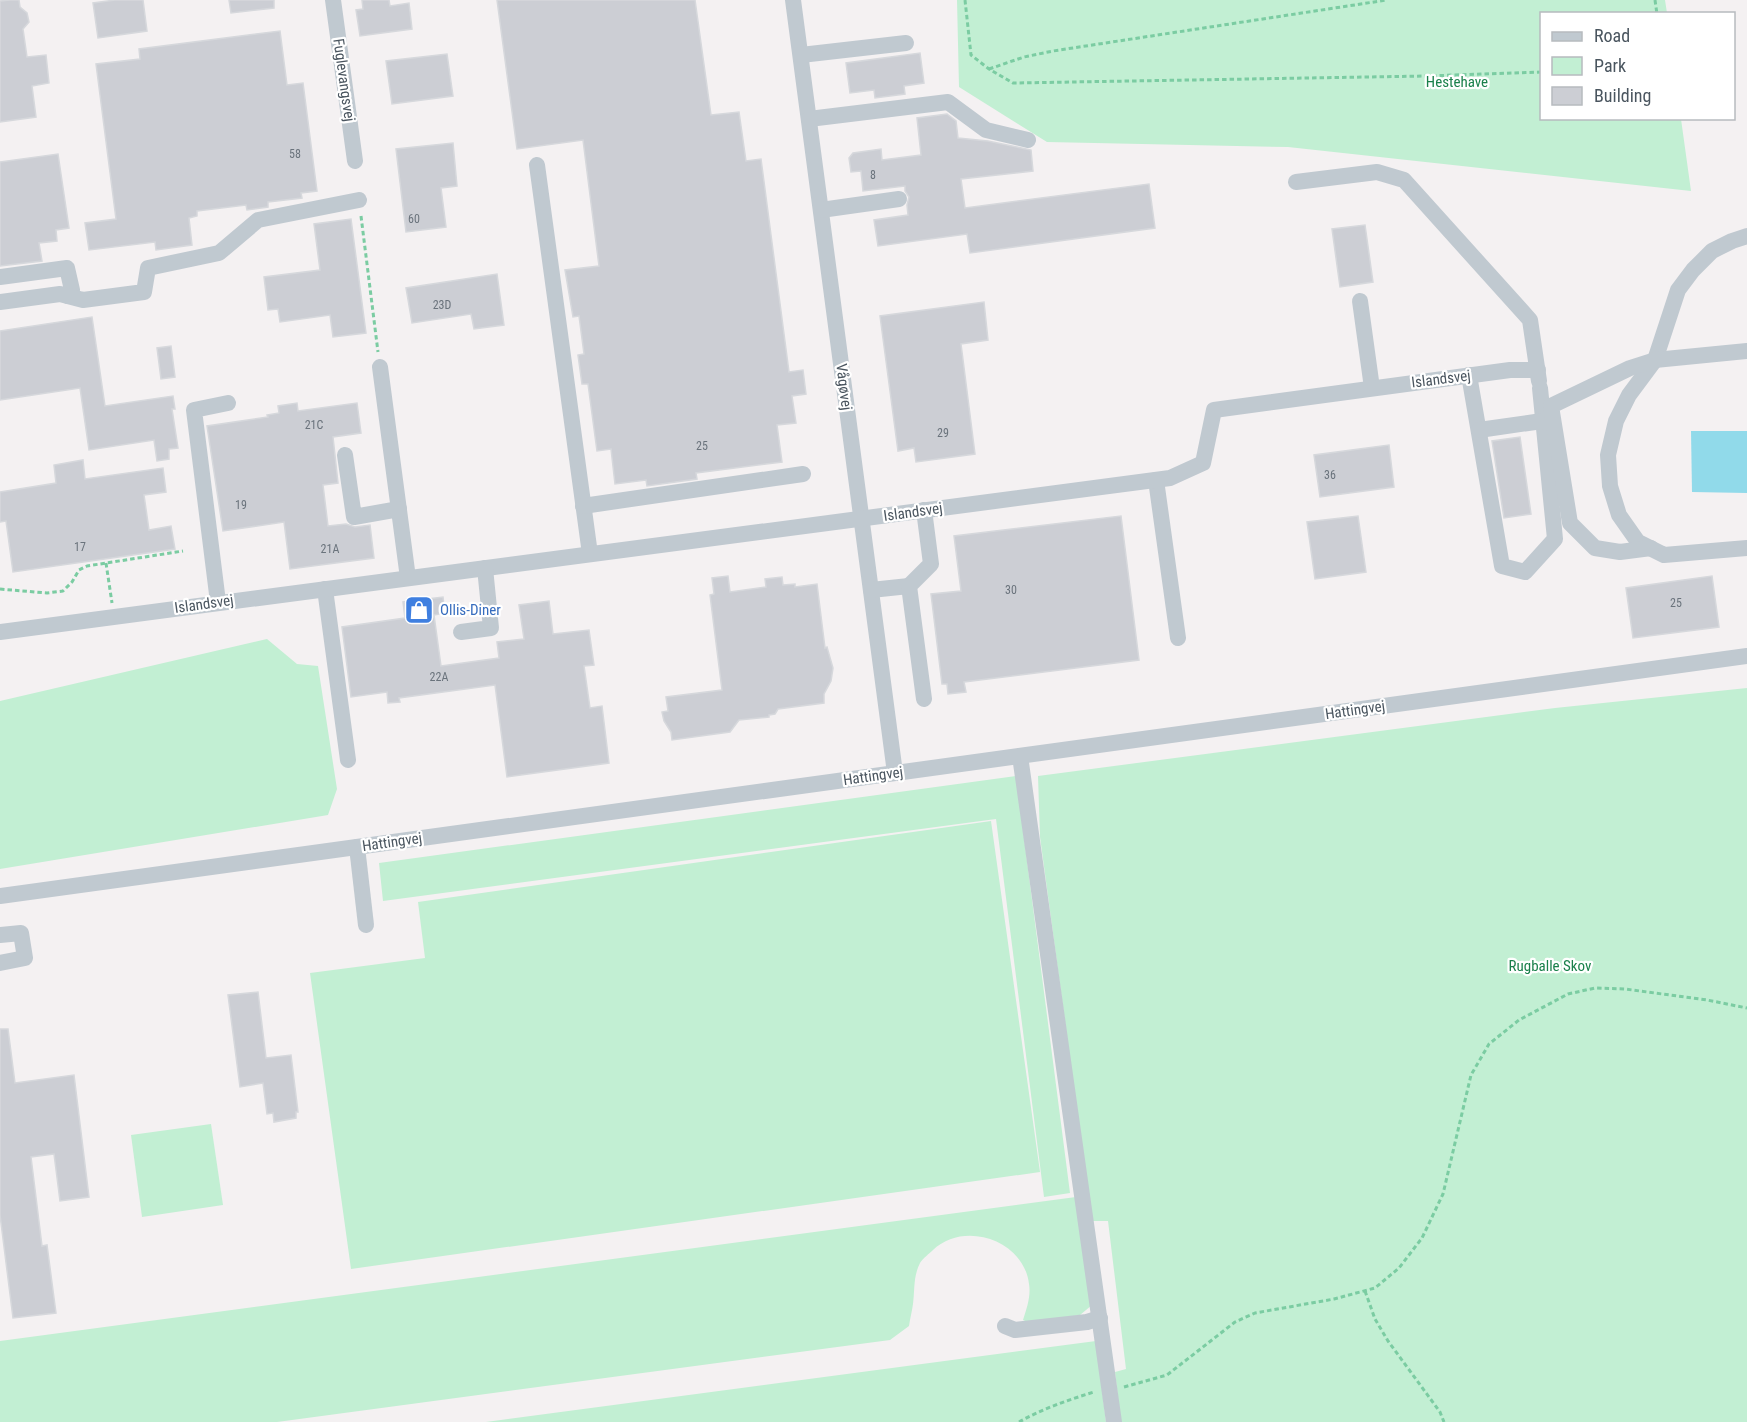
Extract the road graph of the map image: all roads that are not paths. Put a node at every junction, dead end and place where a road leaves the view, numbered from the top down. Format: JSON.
{"nodes":[{"id":1,"x":333,"y":0,"type":"edge"},
{"id":2,"x":793,"y":0,"type":"edge"},
{"id":3,"x":906,"y":42,"type":"dead end"},
{"id":4,"x":801,"y":55,"type":"junction"},
{"id":5,"x":809,"y":119,"type":"junction"},
{"id":6,"x":1028,"y":140,"type":"dead end"},
{"id":7,"x":354,"y":161,"type":"dead end"},
{"id":8,"x":537,"y":165,"type":"dead end"},
{"id":9,"x":1296,"y":182,"type":"dead end"},
{"id":10,"x":899,"y":199,"type":"dead end"},
{"id":11,"x":359,"y":200,"type":"road end"},
{"id":12,"x":821,"y":210,"type":"junction"},
{"id":13,"x":1747,"y":236,"type":"edge"},
{"id":14,"x":0,"y":277,"type":"edge"},
{"id":15,"x":68,"y":296,"type":"junction"},
{"id":16,"x":1360,"y":301,"type":"dead end"},
{"id":17,"x":0,"y":302,"type":"edge"},
{"id":18,"x":1747,"y":351,"type":"edge"},
{"id":19,"x":1655,"y":360,"type":"junction"},
{"id":20,"x":380,"y":367,"type":"road end"},
{"id":21,"x":1538,"y":370,"type":"junction"},
{"id":22,"x":1469,"y":375,"type":"junction"},
{"id":23,"x":1372,"y":388,"type":"junction"},
{"id":24,"x":1540,"y":388,"type":"junction"},
{"id":25,"x":228,"y":403,"type":"dead end"},
{"id":26,"x":1551,"y":406,"type":"junction"},
{"id":27,"x":1542,"y":421,"type":"junction"},
{"id":28,"x":1479,"y":430,"type":"junction"},
{"id":29,"x":345,"y":455,"type":"dead end"},
{"id":30,"x":803,"y":474,"type":"dead end"},
{"id":31,"x":1156,"y":480,"type":"junction"},
{"id":32,"x":1558,"y":495,"type":"junction"},
{"id":33,"x":583,"y":506,"type":"junction"},
{"id":34,"x":399,"y":509,"type":"junction"},
{"id":35,"x":924,"y":510,"type":"junction"},
{"id":36,"x":861,"y":519,"type":"junction"},
{"id":37,"x":1651,"y":548,"type":"junction"},
{"id":38,"x":1747,"y":548,"type":"edge"},
{"id":39,"x":590,"y":554,"type":"junction"},
{"id":40,"x":485,"y":568,"type":"junction"},
{"id":41,"x":408,"y":578,"type":"junction"},
{"id":42,"x":909,"y":586,"type":"junction"},
{"id":43,"x":325,"y":589,"type":"junction"},
{"id":44,"x":871,"y":590,"type":"junction"},
{"id":45,"x":218,"y":602,"type":"junction"},
{"id":46,"x":0,"y":632,"type":"edge"},
{"id":47,"x":461,"y":632,"type":"dead end"},
{"id":48,"x":1178,"y":638,"type":"dead end"},
{"id":49,"x":1747,"y":656,"type":"edge"},
{"id":50,"x":924,"y":699,"type":"dead end"},
{"id":51,"x":1020,"y":756,"type":"junction"},
{"id":52,"x":348,"y":760,"type":"dead end"},
{"id":53,"x":895,"y":773,"type":"junction"},
{"id":54,"x":357,"y":847,"type":"junction"},
{"id":55,"x":0,"y":896,"type":"edge"},
{"id":56,"x":366,"y":925,"type":"dead end"},
{"id":57,"x":0,"y":935,"type":"edge"},
{"id":58,"x":0,"y":963,"type":"edge"},
{"id":59,"x":1100,"y":1318,"type":"junction"},
{"id":60,"x":1005,"y":1326,"type":"dead end"},
{"id":61,"x":1114,"y":1422,"type":"edge"}],
"edges":[{"from":1,"to":7,"type":"street","name":"Fuglevangsvej"},
{"from":2,"to":4,"type":"street","name":"Vågøvej"},
{"from":3,"to":4,"type":"street"},
{"from":4,"to":5,"type":"street","name":"Vågøvej"},
{"from":5,"to":6,"type":"street"},
{"from":5,"to":12,"type":"street","name":"Vågøvej"},
{"from":8,"to":33,"type":"street"},
{"from":9,"to":21,"type":"street"},
{"from":10,"to":12,"type":"street"},
{"from":11,"to":15,"type":"street"},
{"from":12,"to":36,"type":"street","name":"Vågøvej"},
{"from":13,"to":19,"type":"street"},
{"from":14,"to":15,"type":"street"},
{"from":15,"to":17,"type":"street"},
{"from":16,"to":23,"type":"street"},
{"from":18,"to":19,"type":"street"},
{"from":19,"to":26,"type":"street"},
{"from":19,"to":37,"type":"street"},
{"from":20,"to":34,"type":"street"},
{"from":21,"to":22,"type":"street","name":"Islandsvej"},
{"from":21,"to":24,"type":"street"},
{"from":22,"to":23,"type":"street","name":"Islandsvej"},
{"from":22,"to":28,"type":"street"},
{"from":23,"to":31,"type":"street","name":"Islandsvej"},
{"from":24,"to":26,"type":"street"},
{"from":24,"to":27,"type":"street"},
{"from":25,"to":45,"type":"street"},
{"from":26,"to":32,"type":"street"},
{"from":27,"to":28,"type":"street"},
{"from":27,"to":32,"type":"street"},
{"from":28,"to":32,"type":"street"},
{"from":29,"to":34,"type":"street"},
{"from":30,"to":33,"type":"street"},
{"from":31,"to":35,"type":"street","name":"Islandsvej"},
{"from":31,"to":48,"type":"street"},
{"from":32,"to":37,"type":"street"},
{"from":33,"to":39,"type":"street"},
{"from":34,"to":41,"type":"street"},
{"from":35,"to":36,"type":"street","name":"Islandsvej"},
{"from":35,"to":42,"type":"street"},
{"from":36,"to":39,"type":"street","name":"Islandsvej"},
{"from":36,"to":44,"type":"street","name":"Vågøvej"},
{"from":37,"to":38,"type":"street"},
{"from":39,"to":40,"type":"street","name":"Islandsvej"},
{"from":40,"to":41,"type":"street","name":"Islandsvej"},
{"from":40,"to":47,"type":"street"},
{"from":41,"to":43,"type":"street","name":"Islandsvej"},
{"from":42,"to":44,"type":"street"},
{"from":42,"to":50,"type":"street"},
{"from":43,"to":45,"type":"street","name":"Islandsvej"},
{"from":43,"to":52,"type":"street"},
{"from":44,"to":53,"type":"street","name":"Vågøvej"},
{"from":45,"to":46,"type":"street","name":"Islandsvej"},
{"from":49,"to":51,"type":"street","name":"Hattingvej"},
{"from":51,"to":53,"type":"street","name":"Hattingvej"},
{"from":51,"to":59,"type":"street"},
{"from":53,"to":54,"type":"street","name":"Hattingvej"},
{"from":54,"to":55,"type":"street","name":"Hattingvej"},
{"from":54,"to":56,"type":"street"},
{"from":57,"to":58,"type":"street"},
{"from":59,"to":60,"type":"street"},
{"from":59,"to":61,"type":"street"}]}
